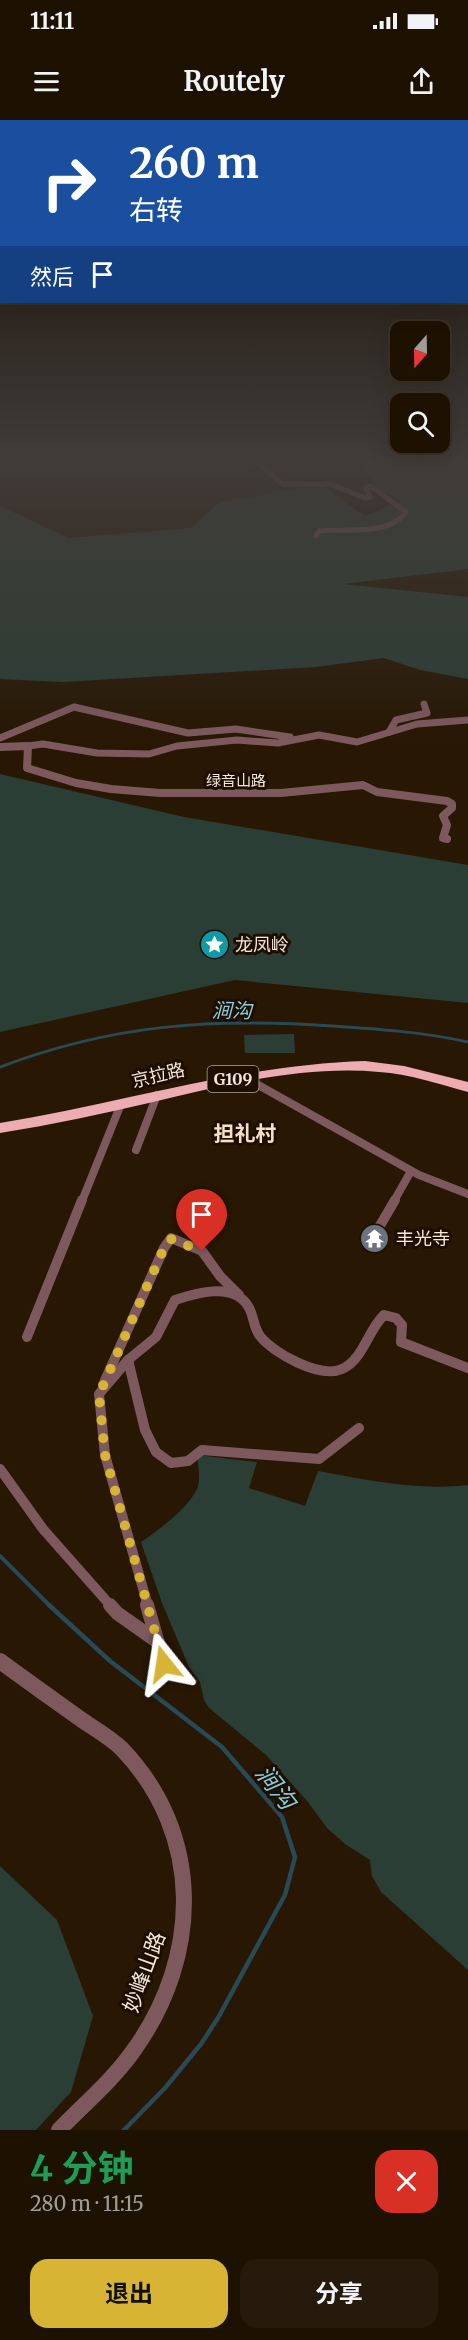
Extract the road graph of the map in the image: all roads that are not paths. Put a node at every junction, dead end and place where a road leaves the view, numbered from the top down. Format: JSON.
{"nodes":[{"id":1,"x":424,"y":705,"type":"dead end"},
{"id":2,"x":468,"y":720,"type":"edge"},
{"id":3,"x":389,"y":732,"type":"junction"},
{"id":4,"x":0,"y":738,"type":"edge"},
{"id":5,"x":296,"y":738,"type":"junction"},
{"id":6,"x":28,"y":746,"type":"junction"},
{"id":7,"x":0,"y":747,"type":"edge"},
{"id":8,"x":447,"y":839,"type":"dead end"},
{"id":9,"x":244,"y":1077,"type":"junction"},
{"id":10,"x":468,"y":1087,"type":"edge"},
{"id":11,"x":157,"y":1095,"type":"junction"},
{"id":12,"x":122,"y":1104,"type":"junction"},
{"id":13,"x":0,"y":1128,"type":"edge"},
{"id":14,"x":136,"y":1150,"type":"dead end"},
{"id":15,"x":411,"y":1171,"type":"junction"},
{"id":16,"x":468,"y":1194,"type":"edge"},
{"id":17,"x":378,"y":1229,"type":"dead end"},
{"id":18,"x":241,"y":1297,"type":"junction"},
{"id":19,"x":27,"y":1337,"type":"dead end"},
{"id":20,"x":128,"y":1360,"type":"junction"},
{"id":21,"x":468,"y":1368,"type":"edge"},
{"id":22,"x":99,"y":1395,"type":"junction"},
{"id":23,"x":359,"y":1428,"type":"dead end"},
{"id":24,"x":0,"y":1469,"type":"edge"},
{"id":25,"x":158,"y":1642,"type":"junction"},
{"id":26,"x":0,"y":1661,"type":"edge"},
{"id":27,"x":164,"y":1664,"type":"dead end"},
{"id":28,"x":59,"y":2130,"type":"edge"}],
"edges":[{"from":1,"to":3,"type":"street"},
{"from":2,"to":3,"type":"street"},
{"from":3,"to":5,"type":"street"},
{"from":4,"to":5,"type":"street"},
{"from":5,"to":6,"type":"street"},
{"from":6,"to":7,"type":"street"},
{"from":6,"to":8,"type":"street","name":"绿音山路"},
{"from":9,"to":10,"type":"highway","name":"京拉路","number":"G109"},
{"from":9,"to":11,"type":"highway","name":"京拉路","number":"G109"},
{"from":9,"to":15,"type":"street"},
{"from":11,"to":12,"type":"highway","name":"京拉路","number":"G109"},
{"from":11,"to":14,"type":"street"},
{"from":12,"to":13,"type":"highway","name":"京拉路","number":"G109"},
{"from":12,"to":19,"type":"street"},
{"from":15,"to":16,"type":"street"},
{"from":15,"to":17,"type":"street"},
{"from":18,"to":20,"type":"street"},
{"from":18,"to":21,"type":"street"},
{"from":18,"to":22,"type":"street"},
{"from":20,"to":22,"type":"street"},
{"from":20,"to":23,"type":"street"},
{"from":22,"to":25,"type":"street"},
{"from":24,"to":25,"type":"street"},
{"from":25,"to":27,"type":"street"},
{"from":26,"to":28,"type":"street","name":"妙峰山路"}]}
